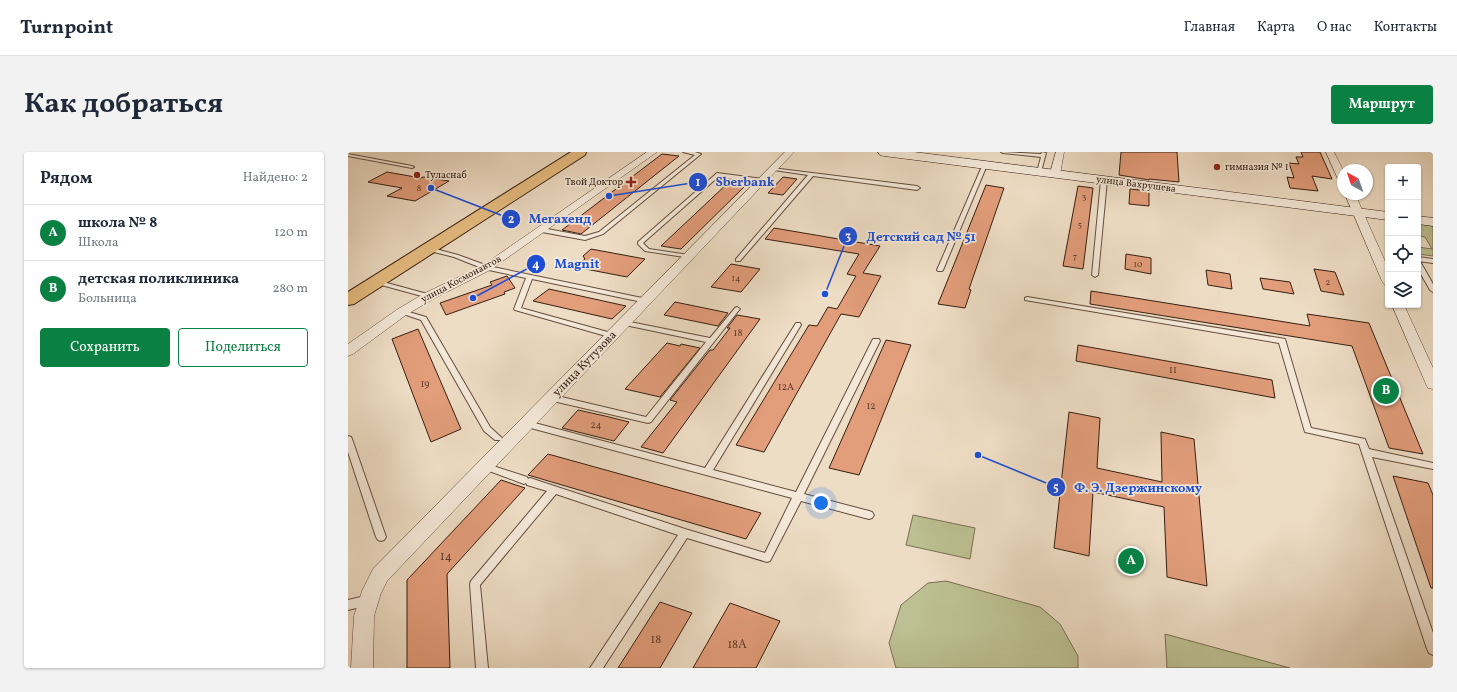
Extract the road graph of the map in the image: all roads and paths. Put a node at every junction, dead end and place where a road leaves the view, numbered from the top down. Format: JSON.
{"nodes":[{"id":1,"x":580,"y":152,"type":"edge"},
{"id":2,"x":653,"y":152,"type":"edge"},
{"id":3,"x":685,"y":152,"type":"edge"},
{"id":4,"x":790,"y":152,"type":"edge"},
{"id":5,"x":884,"y":152,"type":"edge"},
{"id":6,"x":1003,"y":152,"type":"edge"},
{"id":7,"x":1060,"y":152,"type":"edge"},
{"id":8,"x":1330,"y":152,"type":"edge"},
{"id":9,"x":1043,"y":154,"type":"edge"},
{"id":10,"x":348,"y":155,"type":"edge"},
{"id":11,"x":985,"y":165,"type":"junction"},
{"id":12,"x":412,"y":167,"type":"dead end"},
{"id":13,"x":1337,"y":167,"type":"edge"},
{"id":14,"x":774,"y":169,"type":"junction"},
{"id":15,"x":1039,"y":172,"type":"junction"},
{"id":16,"x":812,"y":174,"type":"junction"},
{"id":17,"x":1055,"y":174,"type":"junction"},
{"id":18,"x":1104,"y":180,"type":"junction"},
{"id":19,"x":762,"y":181,"type":"junction"},
{"id":20,"x":917,"y":188,"type":"dead end"},
{"id":21,"x":1353,"y":200,"type":"edge"},
{"id":22,"x":1359,"y":213,"type":"junction"},
{"id":23,"x":1385,"y":216,"type":"edge"},
{"id":24,"x":1421,"y":220,"type":"edge"},
{"id":25,"x":1433,"y":222,"type":"edge"},
{"id":26,"x":542,"y":230,"type":"junction"},
{"id":27,"x":428,"y":249,"type":"junction"},
{"id":28,"x":689,"y":257,"type":"junction"},
{"id":29,"x":1421,"y":259,"type":"edge"},
{"id":30,"x":738,"y":260,"type":"dead end"},
{"id":31,"x":1433,"y":261,"type":"edge"},
{"id":32,"x":486,"y":268,"type":"junction"},
{"id":33,"x":940,"y":270,"type":"dead end"},
{"id":34,"x":1386,"y":272,"type":"edge"},
{"id":35,"x":1095,"y":275,"type":"dead end"},
{"id":36,"x":1422,"y":276,"type":"edge"},
{"id":37,"x":530,"y":277,"type":"junction"},
{"id":38,"x":376,"y":282,"type":"junction"},
{"id":39,"x":1433,"y":290,"type":"edge"},
{"id":40,"x":429,"y":296,"type":"junction"},
{"id":41,"x":348,"y":300,"type":"edge"},
{"id":42,"x":1027,"y":300,"type":"dead end"},
{"id":43,"x":647,"y":301,"type":"junction"},
{"id":44,"x":1399,"y":308,"type":"edge"},
{"id":45,"x":737,"y":310,"type":"dead end"},
{"id":46,"x":402,"y":312,"type":"junction"},
{"id":47,"x":625,"y":323,"type":"junction"},
{"id":48,"x":798,"y":325,"type":"dead end"},
{"id":49,"x":613,"y":336,"type":"junction"},
{"id":50,"x":711,"y":340,"type":"junction"},
{"id":51,"x":876,"y":341,"type":"dead end"},
{"id":52,"x":348,"y":350,"type":"edge"},
{"id":53,"x":1433,"y":384,"type":"edge"},
{"id":54,"x":552,"y":398,"type":"junction"},
{"id":55,"x":527,"y":424,"type":"junction"},
{"id":56,"x":348,"y":438,"type":"edge"},
{"id":57,"x":498,"y":438,"type":"dead end"},
{"id":58,"x":1366,"y":452,"type":"junction"},
{"id":59,"x":484,"y":466,"type":"junction"},
{"id":60,"x":1433,"y":466,"type":"edge"},
{"id":61,"x":707,"y":472,"type":"junction"},
{"id":62,"x":554,"y":490,"type":"junction"},
{"id":63,"x":798,"y":496,"type":"junction"},
{"id":64,"x":869,"y":515,"type":"dead end"},
{"id":65,"x":685,"y":534,"type":"junction"},
{"id":66,"x":381,"y":537,"type":"dead end"},
{"id":67,"x":369,"y":599,"type":"junction"},
{"id":68,"x":348,"y":606,"type":"edge"},
{"id":69,"x":1433,"y":649,"type":"edge"},
{"id":70,"x":362,"y":668,"type":"edge"},
{"id":71,"x":482,"y":668,"type":"edge"},
{"id":72,"x":596,"y":668,"type":"edge"}],
"edges":[{"from":1,"to":27,"type":"main road"},
{"from":2,"to":26,"type":"street","name":"улица Космонавтов"},
{"from":3,"to":26,"type":"lane"},
{"from":4,"to":14,"type":"street","name":"улица Кутузова"},
{"from":5,"to":11,"type":"main road","name":"улица Вахрушева"},
{"from":6,"to":9,"type":"lane"},
{"from":7,"to":17,"type":"street"},
{"from":8,"to":13,"type":"street"},
{"from":9,"to":15,"type":"lane"},
{"from":10,"to":12,"type":"lane"},
{"from":11,"to":15,"type":"main road","name":"улица Вахрушева"},
{"from":11,"to":33,"type":"lane"},
{"from":14,"to":16,"type":"lane"},
{"from":14,"to":19,"type":"street","name":"улица Кутузова"},
{"from":15,"to":17,"type":"main road","name":"улица Вахрушева"},
{"from":16,"to":20,"type":"lane"},
{"from":16,"to":30,"type":"lane"},
{"from":17,"to":18,"type":"main road","name":"улица Вахрушева"},
{"from":18,"to":22,"type":"main road","name":"улица Вахрушева"},
{"from":18,"to":35,"type":"lane"},
{"from":19,"to":28,"type":"street","name":"улица Кутузова"},
{"from":19,"to":28,"type":"lane"},
{"from":21,"to":22,"type":"street"},
{"from":22,"to":23,"type":"main road","name":"улица Вахрушева"},
{"from":22,"to":34,"type":"street"},
{"from":24,"to":25,"type":"main road"},
{"from":26,"to":32,"type":"street","name":"улица Космонавтов"},
{"from":27,"to":32,"type":"lane"},
{"from":27,"to":38,"type":"main road"},
{"from":28,"to":43,"type":"street","name":"улица Кутузова"},
{"from":29,"to":31,"type":"lane"},
{"from":32,"to":37,"type":"lane"},
{"from":32,"to":40,"type":"street","name":"улица Космонавтов"},
{"from":36,"to":39,"type":"lane"},
{"from":37,"to":43,"type":"lane"},
{"from":37,"to":49,"type":"lane"},
{"from":38,"to":40,"type":"lane"},
{"from":38,"to":41,"type":"main road"},
{"from":40,"to":46,"type":"street","name":"улица Космонавтов"},
{"from":42,"to":58,"type":"lane"},
{"from":43,"to":47,"type":"street","name":"улица Кутузова"},
{"from":44,"to":53,"type":"street"},
{"from":45,"to":50,"type":"lane"},
{"from":46,"to":52,"type":"street","name":"улица Космонавтов"},
{"from":46,"to":57,"type":"lane"},
{"from":47,"to":49,"type":"street","name":"улица Кутузова"},
{"from":47,"to":50,"type":"lane"},
{"from":48,"to":61,"type":"lane"},
{"from":49,"to":54,"type":"street","name":"улица Кутузова"},
{"from":50,"to":54,"type":"lane"},
{"from":51,"to":63,"type":"lane"},
{"from":54,"to":55,"type":"street","name":"улица Кутузова"},
{"from":55,"to":59,"type":"street","name":"улица Кутузова"},
{"from":55,"to":61,"type":"lane"},
{"from":56,"to":66,"type":"lane"},
{"from":58,"to":60,"type":"lane"},
{"from":58,"to":69,"type":"lane"},
{"from":59,"to":62,"type":"lane"},
{"from":59,"to":67,"type":"street","name":"улица Кутузова"},
{"from":61,"to":63,"type":"lane"},
{"from":62,"to":65,"type":"lane"},
{"from":62,"to":71,"type":"lane"},
{"from":63,"to":64,"type":"lane"},
{"from":63,"to":65,"type":"lane"},
{"from":65,"to":72,"type":"lane"},
{"from":67,"to":68,"type":"lane"},
{"from":67,"to":70,"type":"street","name":"улица Кутузова"}]}
